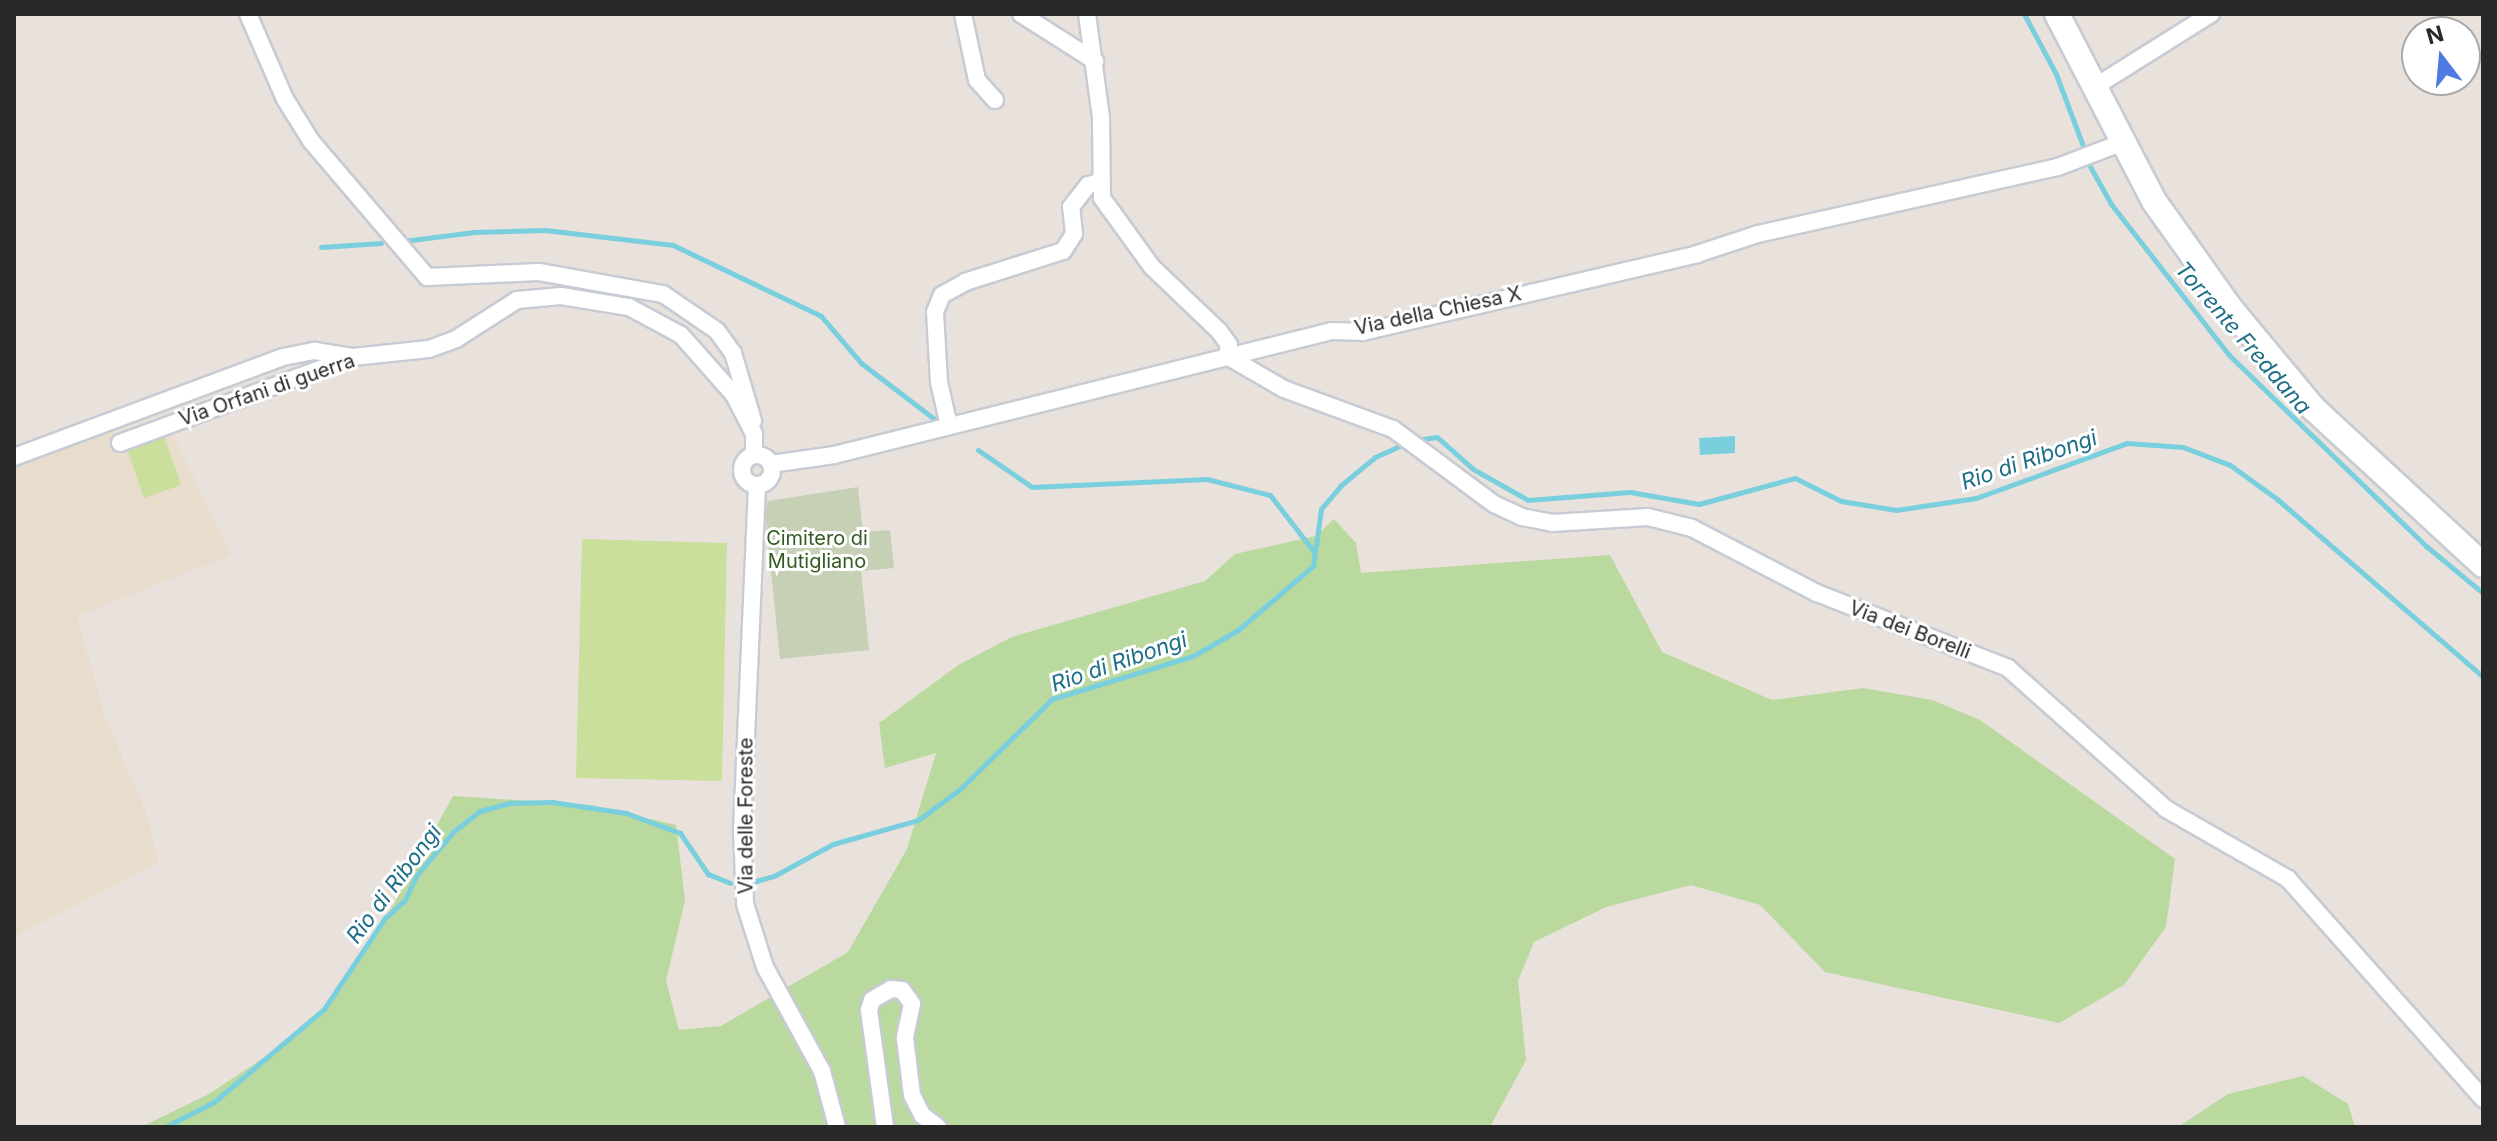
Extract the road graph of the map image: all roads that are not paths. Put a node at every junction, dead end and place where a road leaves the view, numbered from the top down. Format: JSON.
{"nodes":[{"id":1,"x":248,"y":14,"type":"edge"},
{"id":2,"x":963,"y":14,"type":"edge"},
{"id":3,"x":1021,"y":14,"type":"edge"},
{"id":4,"x":1087,"y":14,"type":"edge"},
{"id":5,"x":2057,"y":14,"type":"edge"},
{"id":6,"x":2211,"y":14,"type":"edge"},
{"id":7,"x":1095,"y":61,"type":"junction"},
{"id":8,"x":2096,"y":86,"type":"junction"},
{"id":9,"x":995,"y":100,"type":"dead end"},
{"id":10,"x":2114,"y":146,"type":"junction"},
{"id":11,"x":1100,"y":182,"type":"junction"},
{"id":12,"x":1227,"y":356,"type":"junction"},
{"id":13,"x":353,"y":357,"type":"junction"},
{"id":14,"x":949,"y":426,"type":"junction"},
{"id":15,"x":754,"y":434,"type":"junction"},
{"id":16,"x":120,"y":443,"type":"dead end"},
{"id":17,"x":754,"y":455,"type":"junction"},
{"id":18,"x":14,"y":457,"type":"edge"},
{"id":19,"x":771,"y":464,"type":"junction"},
{"id":20,"x":757,"y":486,"type":"junction"},
{"id":21,"x":2483,"y":565,"type":"edge"},
{"id":22,"x":2483,"y":1099,"type":"edge"},
{"id":23,"x":837,"y":1127,"type":"edge"},
{"id":24,"x":885,"y":1127,"type":"edge"},
{"id":25,"x":938,"y":1127,"type":"edge"}],
"edges":[{"from":1,"to":15,"type":"street"},
{"from":2,"to":9,"type":"street"},
{"from":3,"to":7,"type":"street"},
{"from":4,"to":7,"type":"street"},
{"from":5,"to":8,"type":"main road"},
{"from":6,"to":8,"type":"street"},
{"from":7,"to":11,"type":"street"},
{"from":8,"to":10,"type":"main road"},
{"from":10,"to":12,"type":"street","name":"Via della Chiesa X"},
{"from":10,"to":21,"type":"main road"},
{"from":11,"to":12,"type":"street"},
{"from":11,"to":14,"type":"street"},
{"from":12,"to":14,"type":"street","name":"Via della Chiesa X"},
{"from":12,"to":22,"type":"street","name":"Via dei Borelli"},
{"from":13,"to":15,"type":"street","name":"Via Orfani di guerra"},
{"from":13,"to":16,"type":"street","name":"Via Orfani di guerra"},
{"from":13,"to":18,"type":"street"},
{"from":14,"to":19,"type":"street","name":"Via della Chiesa X"},
{"from":15,"to":17,"type":"street","name":"Via Orfani di guerra"},
{"from":17,"to":19,"type":"street"},
{"from":17,"to":20,"type":"street"},
{"from":19,"to":20,"type":"street"},
{"from":20,"to":23,"type":"street","name":"Via delle Foreste"},
{"from":24,"to":25,"type":"street"}]}
